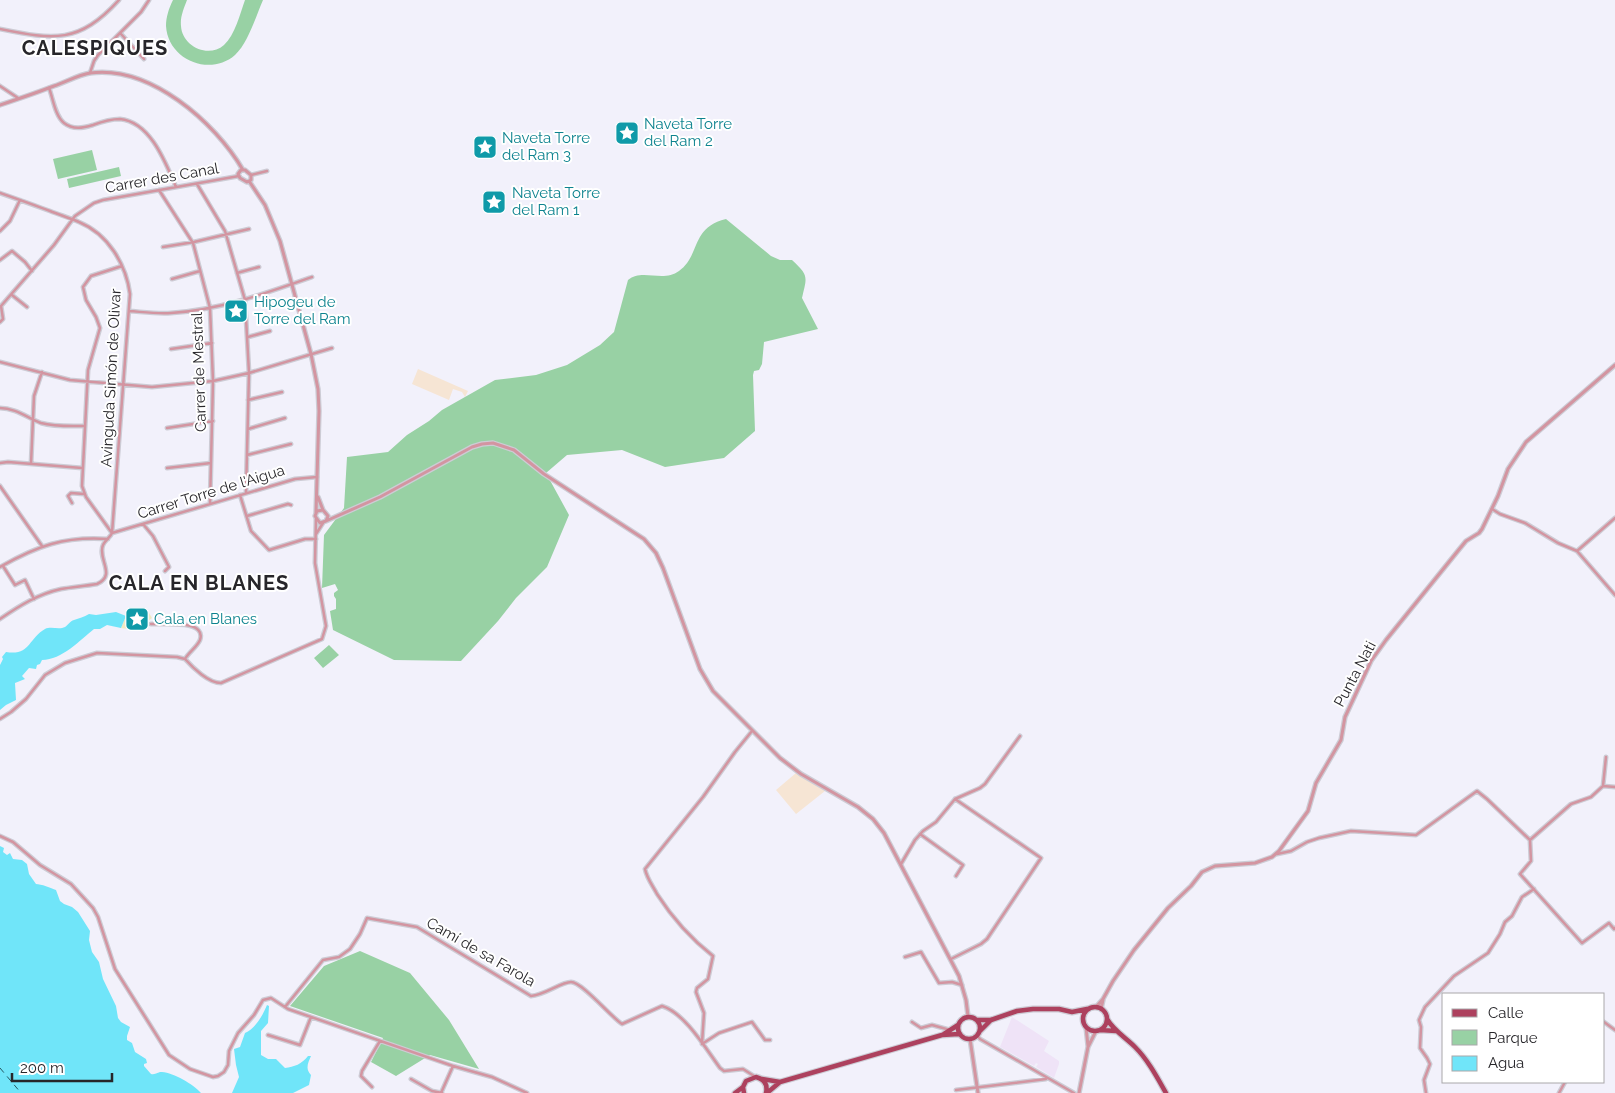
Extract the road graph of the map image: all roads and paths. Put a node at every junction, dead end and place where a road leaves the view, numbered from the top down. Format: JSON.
{"nodes":[{"id":1,"x":119,"y":0,"type":"edge"},
{"id":2,"x":150,"y":0,"type":"edge"},
{"id":3,"x":0,"y":29,"type":"edge"},
{"id":4,"x":120,"y":34,"type":"junction"},
{"id":5,"x":144,"y":59,"type":"dead end"},
{"id":6,"x":90,"y":73,"type":"junction"},
{"id":7,"x":0,"y":86,"type":"edge"},
{"id":8,"x":49,"y":88,"type":"junction"},
{"id":9,"x":18,"y":98,"type":"junction"},
{"id":10,"x":0,"y":104,"type":"edge"},
{"id":11,"x":243,"y":170,"type":"junction"},
{"id":12,"x":267,"y":171,"type":"dead end"},
{"id":13,"x":251,"y":175,"type":"junction"},
{"id":14,"x":239,"y":176,"type":"junction"},
{"id":15,"x":249,"y":181,"type":"junction"},
{"id":16,"x":197,"y":184,"type":"junction"},
{"id":17,"x":176,"y":187,"type":"junction"},
{"id":18,"x":159,"y":190,"type":"junction"},
{"id":19,"x":0,"y":193,"type":"edge"},
{"id":20,"x":20,"y":200,"type":"junction"},
{"id":21,"x":72,"y":220,"type":"junction"},
{"id":22,"x":249,"y":229,"type":"dead end"},
{"id":23,"x":0,"y":231,"type":"edge"},
{"id":24,"x":227,"y":235,"type":"junction"},
{"id":25,"x":192,"y":242,"type":"junction"},
{"id":26,"x":163,"y":247,"type":"dead end"},
{"id":27,"x":0,"y":260,"type":"edge"},
{"id":28,"x":122,"y":266,"type":"junction"},
{"id":29,"x":258,"y":267,"type":"dead end"},
{"id":30,"x":200,"y":270,"type":"junction"},
{"id":31,"x":32,"y":271,"type":"junction"},
{"id":32,"x":237,"y":273,"type":"junction"},
{"id":33,"x":312,"y":277,"type":"dead end"},
{"id":34,"x":172,"y":279,"type":"dead end"},
{"id":35,"x":293,"y":284,"type":"junction"},
{"id":36,"x":12,"y":295,"type":"junction"},
{"id":37,"x":245,"y":300,"type":"junction"},
{"id":38,"x":27,"y":307,"type":"dead end"},
{"id":39,"x":210,"y":308,"type":"junction"},
{"id":40,"x":129,"y":311,"type":"junction"},
{"id":41,"x":0,"y":322,"type":"edge"},
{"id":42,"x":270,"y":332,"type":"dead end"},
{"id":43,"x":248,"y":337,"type":"junction"},
{"id":44,"x":212,"y":343,"type":"junction"},
{"id":45,"x":171,"y":348,"type":"dead end"},
{"id":46,"x":332,"y":348,"type":"dead end"},
{"id":47,"x":312,"y":354,"type":"junction"},
{"id":48,"x":0,"y":362,"type":"edge"},
{"id":49,"x":1615,"y":364,"type":"edge"},
{"id":50,"x":42,"y":372,"type":"junction"},
{"id":51,"x":249,"y":372,"type":"junction"},
{"id":52,"x":213,"y":381,"type":"junction"},
{"id":53,"x":88,"y":382,"type":"junction"},
{"id":54,"x":123,"y":385,"type":"junction"},
{"id":55,"x":282,"y":392,"type":"dead end"},
{"id":56,"x":248,"y":400,"type":"junction"},
{"id":57,"x":0,"y":408,"type":"edge"},
{"id":58,"x":32,"y":418,"type":"junction"},
{"id":59,"x":286,"y":418,"type":"dead end"},
{"id":60,"x":213,"y":421,"type":"junction"},
{"id":61,"x":85,"y":426,"type":"junction"},
{"id":62,"x":167,"y":428,"type":"dead end"},
{"id":63,"x":248,"y":429,"type":"junction"},
{"id":64,"x":291,"y":444,"type":"dead end"},
{"id":65,"x":247,"y":456,"type":"junction"},
{"id":66,"x":0,"y":463,"type":"edge"},
{"id":67,"x":211,"y":463,"type":"junction"},
{"id":68,"x":31,"y":464,"type":"junction"},
{"id":69,"x":82,"y":468,"type":"junction"},
{"id":70,"x":167,"y":468,"type":"dead end"},
{"id":71,"x":317,"y":477,"type":"junction"},
{"id":72,"x":0,"y":486,"type":"edge"},
{"id":73,"x":317,"y":492,"type":"junction"},
{"id":74,"x":246,"y":493,"type":"junction"},
{"id":75,"x":84,"y":494,"type":"junction"},
{"id":76,"x":240,"y":495,"type":"junction"},
{"id":77,"x":72,"y":503,"type":"dead end"},
{"id":78,"x":210,"y":504,"type":"junction"},
{"id":79,"x":291,"y":505,"type":"dead end"},
{"id":80,"x":1492,"y":509,"type":"junction"},
{"id":81,"x":324,"y":511,"type":"junction"},
{"id":82,"x":316,"y":513,"type":"junction"},
{"id":83,"x":340,"y":514,"type":"junction"},
{"id":84,"x":247,"y":516,"type":"junction"},
{"id":85,"x":1615,"y":518,"type":"edge"},
{"id":86,"x":316,"y":519,"type":"junction"},
{"id":87,"x":324,"y":522,"type":"junction"},
{"id":88,"x":143,"y":524,"type":"junction"},
{"id":89,"x":112,"y":532,"type":"junction"},
{"id":90,"x":96,"y":538,"type":"junction"},
{"id":91,"x":316,"y":538,"type":"junction"},
{"id":92,"x":108,"y":539,"type":"junction"},
{"id":93,"x":42,"y":547,"type":"junction"},
{"id":94,"x":102,"y":548,"type":"junction"},
{"id":95,"x":1577,"y":551,"type":"junction"},
{"id":96,"x":1,"y":567,"type":"edge"},
{"id":97,"x":165,"y":571,"type":"dead end"},
{"id":98,"x":1615,"y":595,"type":"edge"},
{"id":99,"x":34,"y":599,"type":"junction"},
{"id":100,"x":0,"y":619,"type":"edge"},
{"id":101,"x":151,"y":624,"type":"dead end"},
{"id":102,"x":185,"y":659,"type":"junction"},
{"id":103,"x":0,"y":719,"type":"edge"},
{"id":104,"x":752,"y":731,"type":"junction"},
{"id":105,"x":1020,"y":736,"type":"dead end"},
{"id":106,"x":1606,"y":757,"type":"dead end"},
{"id":107,"x":1603,"y":786,"type":"junction"},
{"id":108,"x":1615,"y":787,"type":"edge"},
{"id":109,"x":955,"y":799,"type":"junction"},
{"id":110,"x":920,"y":834,"type":"junction"},
{"id":111,"x":0,"y":836,"type":"edge"},
{"id":112,"x":1530,"y":840,"type":"junction"},
{"id":113,"x":1277,"y":854,"type":"junction"},
{"id":114,"x":901,"y":864,"type":"junction"},
{"id":115,"x":956,"y":876,"type":"dead end"},
{"id":116,"x":1534,"y":889,"type":"junction"},
{"id":117,"x":1615,"y":928,"type":"edge"},
{"id":118,"x":905,"y":956,"type":"dead end"},
{"id":119,"x":950,"y":960,"type":"junction"},
{"id":120,"x":962,"y":985,"type":"junction"},
{"id":121,"x":285,"y":1007,"type":"junction"},
{"id":122,"x":1099,"y":1008,"type":"junction"},
{"id":123,"x":1088,"y":1009,"type":"junction"},
{"id":124,"x":1072,"y":1012,"type":"junction"},
{"id":125,"x":968,"y":1016,"type":"junction"},
{"id":126,"x":311,"y":1017,"type":"junction"},
{"id":127,"x":1107,"y":1019,"type":"junction"},
{"id":128,"x":977,"y":1020,"type":"junction"},
{"id":129,"x":991,"y":1020,"type":"junction"},
{"id":130,"x":1082,"y":1020,"type":"junction"},
{"id":131,"x":912,"y":1022,"type":"dead end"},
{"id":132,"x":958,"y":1025,"type":"junction"},
{"id":133,"x":1086,"y":1027,"type":"junction"},
{"id":134,"x":1098,"y":1030,"type":"junction"},
{"id":135,"x":951,"y":1031,"type":"junction"},
{"id":136,"x":1116,"y":1031,"type":"junction"},
{"id":137,"x":959,"y":1034,"type":"junction"},
{"id":138,"x":978,"y":1034,"type":"junction"},
{"id":139,"x":268,"y":1035,"type":"dead end"},
{"id":140,"x":942,"y":1035,"type":"junction"},
{"id":141,"x":970,"y":1039,"type":"junction"},
{"id":142,"x":770,"y":1040,"type":"dead end"},
{"id":143,"x":380,"y":1041,"type":"junction"},
{"id":144,"x":702,"y":1044,"type":"junction"},
{"id":145,"x":1088,"y":1047,"type":"junction"},
{"id":146,"x":453,"y":1066,"type":"junction"},
{"id":147,"x":746,"y":1072,"type":"junction"},
{"id":148,"x":758,"y":1078,"type":"junction"},
{"id":149,"x":411,"y":1079,"type":"dead end"},
{"id":150,"x":1048,"y":1079,"type":"junction"},
{"id":151,"x":746,"y":1081,"type":"junction"},
{"id":152,"x":780,"y":1082,"type":"junction"},
{"id":153,"x":372,"y":1086,"type":"dead end"},
{"id":154,"x":743,"y":1087,"type":"junction"},
{"id":155,"x":977,"y":1088,"type":"junction"},
{"id":156,"x":956,"y":1090,"type":"dead end"},
{"id":157,"x":441,"y":1093,"type":"edge"},
{"id":158,"x":527,"y":1093,"type":"edge"},
{"id":159,"x":735,"y":1093,"type":"edge"},
{"id":160,"x":744,"y":1093,"type":"edge"},
{"id":161,"x":767,"y":1093,"type":"edge"},
{"id":162,"x":978,"y":1093,"type":"edge"},
{"id":163,"x":1073,"y":1093,"type":"edge"},
{"id":164,"x":1079,"y":1093,"type":"edge"},
{"id":165,"x":1166,"y":1093,"type":"edge"},
{"id":166,"x":1426,"y":1093,"type":"edge"}],
"edges":[{"from":1,"to":3,"type":"street"},
{"from":2,"to":4,"type":"street"},
{"from":4,"to":5,"type":"street"},
{"from":4,"to":6,"type":"street"},
{"from":6,"to":8,"type":"street"},
{"from":6,"to":11,"type":"street"},
{"from":7,"to":9,"type":"street"},
{"from":8,"to":9,"type":"street"},
{"from":8,"to":17,"type":"street"},
{"from":9,"to":10,"type":"street"},
{"from":11,"to":13,"type":"street"},
{"from":11,"to":14,"type":"street"},
{"from":12,"to":13,"type":"street"},
{"from":13,"to":15,"type":"street"},
{"from":14,"to":15,"type":"street"},
{"from":14,"to":16,"type":"street","name":"Carrer des Canal"},
{"from":15,"to":35,"type":"street"},
{"from":16,"to":17,"type":"street","name":"Carrer des Canal"},
{"from":16,"to":24,"type":"street"},
{"from":17,"to":18,"type":"street","name":"Carrer des Canal"},
{"from":18,"to":21,"type":"street","name":"Carrer des Canal"},
{"from":18,"to":25,"type":"street","name":"Carrer de Mestral"},
{"from":19,"to":20,"type":"street","name":"Avinguda Simón de Olivar"},
{"from":20,"to":21,"type":"street","name":"Avinguda Simón de Olivar"},
{"from":20,"to":23,"type":"street"},
{"from":21,"to":28,"type":"street","name":"Avinguda Simón de Olivar"},
{"from":21,"to":31,"type":"street","name":"Carrer des Canal"},
{"from":22,"to":24,"type":"street"},
{"from":24,"to":25,"type":"street"},
{"from":24,"to":32,"type":"street"},
{"from":25,"to":26,"type":"street"},
{"from":25,"to":30,"type":"street","name":"Carrer de Mestral"},
{"from":27,"to":31,"type":"street"},
{"from":28,"to":40,"type":"street","name":"Avinguda Simón de Olivar"},
{"from":28,"to":53,"type":"street"},
{"from":29,"to":32,"type":"street"},
{"from":30,"to":34,"type":"street"},
{"from":30,"to":39,"type":"street","name":"Carrer de Mestral"},
{"from":31,"to":36,"type":"street","name":"Carrer des Canal"},
{"from":32,"to":37,"type":"street"},
{"from":33,"to":35,"type":"street"},
{"from":35,"to":37,"type":"street"},
{"from":35,"to":47,"type":"street"},
{"from":36,"to":38,"type":"street"},
{"from":36,"to":41,"type":"street","name":"Carrer des Canal"},
{"from":37,"to":39,"type":"street"},
{"from":37,"to":43,"type":"street"},
{"from":39,"to":40,"type":"street"},
{"from":39,"to":44,"type":"street","name":"Carrer de Mestral"},
{"from":40,"to":54,"type":"street","name":"Avinguda Simón de Olivar"},
{"from":42,"to":43,"type":"street"},
{"from":43,"to":51,"type":"street"},
{"from":44,"to":45,"type":"street"},
{"from":44,"to":52,"type":"street","name":"Carrer de Mestral"},
{"from":46,"to":47,"type":"street"},
{"from":47,"to":51,"type":"street"},
{"from":47,"to":71,"type":"street"},
{"from":48,"to":50,"type":"street"},
{"from":49,"to":80,"type":"street","name":"Punta Nati"},
{"from":50,"to":53,"type":"street"},
{"from":50,"to":58,"type":"street"},
{"from":51,"to":52,"type":"street"},
{"from":51,"to":56,"type":"street"},
{"from":52,"to":54,"type":"street"},
{"from":52,"to":60,"type":"street","name":"Carrer de Mestral"},
{"from":53,"to":54,"type":"street"},
{"from":53,"to":61,"type":"street"},
{"from":54,"to":89,"type":"street","name":"Avinguda Simón de Olivar"},
{"from":55,"to":56,"type":"street"},
{"from":56,"to":63,"type":"street"},
{"from":57,"to":58,"type":"street"},
{"from":58,"to":61,"type":"street"},
{"from":58,"to":68,"type":"street"},
{"from":59,"to":63,"type":"street"},
{"from":60,"to":62,"type":"street"},
{"from":60,"to":67,"type":"street","name":"Carrer de Mestral"},
{"from":61,"to":69,"type":"street"},
{"from":63,"to":65,"type":"street"},
{"from":64,"to":65,"type":"street"},
{"from":65,"to":74,"type":"street"},
{"from":66,"to":68,"type":"street"},
{"from":67,"to":70,"type":"street"},
{"from":67,"to":78,"type":"street","name":"Carrer de Mestral"},
{"from":68,"to":69,"type":"street"},
{"from":69,"to":75,"type":"street"},
{"from":71,"to":73,"type":"street"},
{"from":71,"to":74,"type":"street","name":"Carrer Torre de l'Aigua"},
{"from":72,"to":93,"type":"street"},
{"from":73,"to":81,"type":"street"},
{"from":73,"to":82,"type":"street"},
{"from":74,"to":76,"type":"street","name":"Carrer Torre de l'Aigua"},
{"from":75,"to":77,"type":"street"},
{"from":75,"to":89,"type":"street"},
{"from":76,"to":78,"type":"street","name":"Carrer Torre de l'Aigua"},
{"from":76,"to":84,"type":"street"},
{"from":78,"to":88,"type":"street","name":"Carrer Torre de l'Aigua"},
{"from":79,"to":84,"type":"street"},
{"from":80,"to":95,"type":"street"},
{"from":80,"to":113,"type":"street","name":"Punta Nati"},
{"from":81,"to":82,"type":"street"},
{"from":81,"to":83,"type":"street"},
{"from":81,"to":87,"type":"street"},
{"from":82,"to":86,"type":"street"},
{"from":83,"to":87,"type":"street"},
{"from":83,"to":104,"type":"street"},
{"from":84,"to":91,"type":"street"},
{"from":85,"to":95,"type":"street"},
{"from":86,"to":87,"type":"street"},
{"from":86,"to":91,"type":"street"},
{"from":87,"to":91,"type":"street"},
{"from":88,"to":89,"type":"street","name":"Carrer Torre de l'Aigua"},
{"from":88,"to":97,"type":"street"},
{"from":89,"to":92,"type":"street"},
{"from":90,"to":92,"type":"street"},
{"from":90,"to":93,"type":"street"},
{"from":90,"to":94,"type":"street"},
{"from":91,"to":102,"type":"street"},
{"from":92,"to":94,"type":"street"},
{"from":93,"to":96,"type":"street"},
{"from":94,"to":99,"type":"street"},
{"from":95,"to":98,"type":"street"},
{"from":96,"to":99,"type":"street"},
{"from":99,"to":100,"type":"street"},
{"from":101,"to":102,"type":"street"},
{"from":102,"to":103,"type":"street"},
{"from":104,"to":114,"type":"street"},
{"from":104,"to":144,"type":"street"},
{"from":105,"to":109,"type":"street"},
{"from":106,"to":107,"type":"street"},
{"from":107,"to":108,"type":"street"},
{"from":107,"to":112,"type":"street"},
{"from":109,"to":110,"type":"street"},
{"from":109,"to":119,"type":"street"},
{"from":110,"to":114,"type":"street"},
{"from":110,"to":115,"type":"street"},
{"from":111,"to":121,"type":"street"},
{"from":112,"to":113,"type":"street"},
{"from":112,"to":116,"type":"street"},
{"from":113,"to":122,"type":"street"},
{"from":114,"to":119,"type":"street"},
{"from":116,"to":117,"type":"street"},
{"from":116,"to":166,"type":"street"},
{"from":118,"to":120,"type":"street"},
{"from":119,"to":120,"type":"street"},
{"from":120,"to":125,"type":"street"},
{"from":121,"to":126,"type":"street"},
{"from":121,"to":144,"type":"street","name":"Camí de sa Farola"},
{"from":122,"to":123,"type":"main road"},
{"from":122,"to":127,"type":"main road"},
{"from":123,"to":124,"type":"main road"},
{"from":123,"to":130,"type":"main road"},
{"from":124,"to":129,"type":"main road"},
{"from":124,"to":130,"type":"main road"},
{"from":125,"to":128,"type":"main road"},
{"from":125,"to":132,"type":"main road"},
{"from":126,"to":139,"type":"street"},
{"from":126,"to":143,"type":"street"},
{"from":127,"to":134,"type":"main road"},
{"from":127,"to":136,"type":"main road"},
{"from":128,"to":129,"type":"main road"},
{"from":128,"to":138,"type":"main road"},
{"from":129,"to":138,"type":"main road"},
{"from":130,"to":133,"type":"main road"},
{"from":131,"to":135,"type":"street"},
{"from":132,"to":135,"type":"main road"},
{"from":132,"to":137,"type":"main road"},
{"from":133,"to":134,"type":"main road"},
{"from":133,"to":145,"type":"street"},
{"from":134,"to":136,"type":"main road"},
{"from":134,"to":145,"type":"street"},
{"from":135,"to":140,"type":"main road"},
{"from":136,"to":165,"type":"main road"},
{"from":137,"to":140,"type":"main road"},
{"from":137,"to":141,"type":"main road"},
{"from":138,"to":141,"type":"main road"},
{"from":138,"to":150,"type":"street"},
{"from":140,"to":152,"type":"main road"},
{"from":141,"to":155,"type":"street"},
{"from":142,"to":144,"type":"street"},
{"from":143,"to":146,"type":"street"},
{"from":143,"to":153,"type":"street"},
{"from":144,"to":147,"type":"street","name":"Camí de sa Farola"},
{"from":145,"to":164,"type":"street"},
{"from":146,"to":157,"type":"street"},
{"from":146,"to":158,"type":"street"},
{"from":147,"to":148,"type":"street"},
{"from":147,"to":151,"type":"street"},
{"from":148,"to":151,"type":"main road"},
{"from":148,"to":152,"type":"main road"},
{"from":148,"to":161,"type":"main road"},
{"from":149,"to":157,"type":"street"},
{"from":150,"to":155,"type":"street"},
{"from":150,"to":163,"type":"street"},
{"from":151,"to":154,"type":"main road"},
{"from":152,"to":161,"type":"main road"},
{"from":154,"to":159,"type":"main road"},
{"from":154,"to":160,"type":"main road"},
{"from":155,"to":156,"type":"street"},
{"from":155,"to":162,"type":"street"}]}
